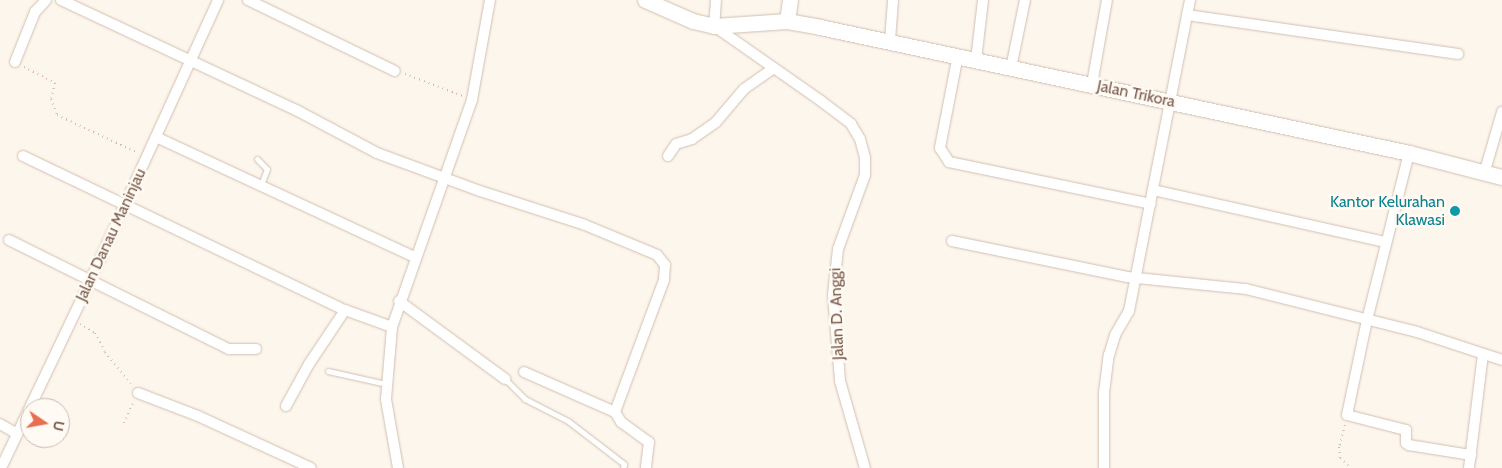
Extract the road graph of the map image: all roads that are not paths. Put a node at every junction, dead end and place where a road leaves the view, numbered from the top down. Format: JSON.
{"nodes":[{"id":1,"x":46,"y":0,"type":"edge"},
{"id":2,"x":61,"y":0,"type":"edge"},
{"id":3,"x":218,"y":0,"type":"edge"},
{"id":4,"x":248,"y":0,"type":"edge"},
{"id":5,"x":490,"y":0,"type":"edge"},
{"id":6,"x":645,"y":0,"type":"edge"},
{"id":7,"x":716,"y":0,"type":"edge"},
{"id":8,"x":790,"y":0,"type":"edge"},
{"id":9,"x":893,"y":0,"type":"edge"},
{"id":10,"x":983,"y":0,"type":"edge"},
{"id":11,"x":1025,"y":0,"type":"edge"},
{"id":12,"x":1107,"y":0,"type":"edge"},
{"id":13,"x":1190,"y":0,"type":"edge"},
{"id":14,"x":1187,"y":15,"type":"junction"},
{"id":15,"x":787,"y":22,"type":"junction"},
{"id":16,"x":714,"y":26,"type":"junction"},
{"id":17,"x":890,"y":41,"type":"junction"},
{"id":18,"x":1458,"y":54,"type":"dead end"},
{"id":19,"x":958,"y":56,"type":"junction"},
{"id":20,"x":976,"y":60,"type":"junction"},
{"id":21,"x":191,"y":61,"type":"junction"},
{"id":22,"x":15,"y":62,"type":"road end"},
{"id":23,"x":1011,"y":68,"type":"junction"},
{"id":24,"x":773,"y":69,"type":"junction"},
{"id":25,"x":395,"y":71,"type":"road end"},
{"id":26,"x":1092,"y":84,"type":"junction"},
{"id":27,"x":1170,"y":101,"type":"junction"},
{"id":28,"x":1502,"y":112,"type":"edge"},
{"id":29,"x":156,"y":137,"type":"junction"},
{"id":30,"x":1409,"y":153,"type":"junction"},
{"id":31,"x":23,"y":156,"type":"dead end"},
{"id":32,"x":668,"y":156,"type":"dead end"},
{"id":33,"x":257,"y":159,"type":"dead end"},
{"id":34,"x":1484,"y":174,"type":"junction"},
{"id":35,"x":1502,"y":177,"type":"edge"},
{"id":36,"x":444,"y":178,"type":"junction"},
{"id":37,"x":261,"y":185,"type":"junction"},
{"id":38,"x":1153,"y":190,"type":"junction"},
{"id":39,"x":1151,"y":204,"type":"junction"},
{"id":40,"x":124,"y":207,"type":"junction"},
{"id":41,"x":9,"y":240,"type":"dead end"},
{"id":42,"x":952,"y":241,"type":"dead end"},
{"id":43,"x":1385,"y":242,"type":"junction"},
{"id":44,"x":415,"y":256,"type":"junction"},
{"id":45,"x":1134,"y":277,"type":"junction"},
{"id":46,"x":92,"y":279,"type":"junction"},
{"id":47,"x":399,"y":302,"type":"junction"},
{"id":48,"x":345,"y":310,"type":"junction"},
{"id":49,"x":1367,"y":320,"type":"junction"},
{"id":50,"x":392,"y":327,"type":"junction"},
{"id":51,"x":256,"y":349,"type":"dead end"},
{"id":52,"x":1483,"y":354,"type":"junction"},
{"id":53,"x":1502,"y":360,"type":"edge"},
{"id":54,"x":328,"y":371,"type":"dead end"},
{"id":55,"x":524,"y":372,"type":"dead end"},
{"id":56,"x":505,"y":379,"type":"joint"},
{"id":57,"x":386,"y":384,"type":"junction"},
{"id":58,"x":138,"y":394,"type":"road end"},
{"id":59,"x":286,"y":406,"type":"dead end"},
{"id":60,"x":615,"y":412,"type":"junction"},
{"id":61,"x":0,"y":424,"type":"edge"},
{"id":62,"x":18,"y":434,"type":"junction"},
{"id":63,"x":1471,"y":455,"type":"junction"},
{"id":64,"x":1,"y":468,"type":"edge"},
{"id":65,"x":311,"y":468,"type":"edge"},
{"id":66,"x":398,"y":468,"type":"edge"},
{"id":67,"x":623,"y":468,"type":"edge"},
{"id":68,"x":646,"y":468,"type":"edge"},
{"id":69,"x":865,"y":468,"type":"edge"},
{"id":70,"x":1104,"y":468,"type":"edge"},
{"id":71,"x":1469,"y":468,"type":"edge"}],
"edges":[{"from":1,"to":22,"type":"street"},
{"from":2,"to":21,"type":"street"},
{"from":3,"to":21,"type":"street","name":"Jalan Danau Maninjau"},
{"from":4,"to":25,"type":"street"},
{"from":5,"to":36,"type":"street"},
{"from":6,"to":16,"type":"street","name":"Jalan Trikora"},
{"from":7,"to":16,"type":"street"},
{"from":8,"to":15,"type":"street"},
{"from":9,"to":17,"type":"street"},
{"from":10,"to":20,"type":"street"},
{"from":11,"to":23,"type":"street"},
{"from":12,"to":26,"type":"street"},
{"from":13,"to":14,"type":"street"},
{"from":14,"to":18,"type":"street"},
{"from":14,"to":27,"type":"street"},
{"from":15,"to":16,"type":"street","name":"Jalan Trikora"},
{"from":15,"to":17,"type":"street","name":"Jalan Trikora"},
{"from":16,"to":24,"type":"street","name":"Jalan D. Anggi"},
{"from":17,"to":19,"type":"street","name":"Jalan Trikora"},
{"from":19,"to":20,"type":"street","name":"Jalan Trikora"},
{"from":19,"to":39,"type":"street"},
{"from":20,"to":23,"type":"street","name":"Jalan Trikora"},
{"from":21,"to":29,"type":"street","name":"Jalan Danau Maninjau"},
{"from":21,"to":36,"type":"street"},
{"from":23,"to":26,"type":"street","name":"Jalan Trikora"},
{"from":24,"to":32,"type":"street"},
{"from":24,"to":69,"type":"street","name":"Jalan D. Anggi"},
{"from":26,"to":27,"type":"street","name":"Jalan Trikora"},
{"from":27,"to":30,"type":"street","name":"Jalan Trikora"},
{"from":27,"to":38,"type":"street"},
{"from":28,"to":34,"type":"street"},
{"from":29,"to":37,"type":"street"},
{"from":29,"to":40,"type":"street","name":"Jalan Danau Maninjau"},
{"from":30,"to":34,"type":"street","name":"Jalan Trikora"},
{"from":30,"to":43,"type":"street"},
{"from":31,"to":40,"type":"street"},
{"from":33,"to":37,"type":"lane"},
{"from":34,"to":35,"type":"street","name":"Jalan Trikora"},
{"from":36,"to":44,"type":"street"},
{"from":36,"to":60,"type":"street"},
{"from":37,"to":44,"type":"street"},
{"from":38,"to":39,"type":"street"},
{"from":38,"to":43,"type":"street"},
{"from":39,"to":45,"type":"street"},
{"from":40,"to":46,"type":"street","name":"Jalan Danau Maninjau"},
{"from":40,"to":48,"type":"street"},
{"from":41,"to":46,"type":"street"},
{"from":42,"to":45,"type":"street"},
{"from":43,"to":49,"type":"street"},
{"from":44,"to":47,"type":"street"},
{"from":45,"to":49,"type":"street"},
{"from":45,"to":70,"type":"street"},
{"from":46,"to":51,"type":"street"},
{"from":46,"to":62,"type":"street","name":"Jalan Danau Maninjau"},
{"from":47,"to":50,"type":"street"},
{"from":47,"to":56,"type":"street"},
{"from":48,"to":50,"type":"street"},
{"from":48,"to":59,"type":"street"},
{"from":49,"to":52,"type":"street"},
{"from":49,"to":63,"type":"street"},
{"from":50,"to":57,"type":"street"},
{"from":52,"to":53,"type":"street"},
{"from":52,"to":63,"type":"street"},
{"from":54,"to":57,"type":"lane"},
{"from":55,"to":60,"type":"street"},
{"from":56,"to":67,"type":"lane"},
{"from":57,"to":66,"type":"street"},
{"from":58,"to":65,"type":"street"},
{"from":60,"to":68,"type":"street"},
{"from":61,"to":62,"type":"street"},
{"from":62,"to":64,"type":"street","name":"Jalan Danau Maninjau"},
{"from":63,"to":71,"type":"street"}]}
